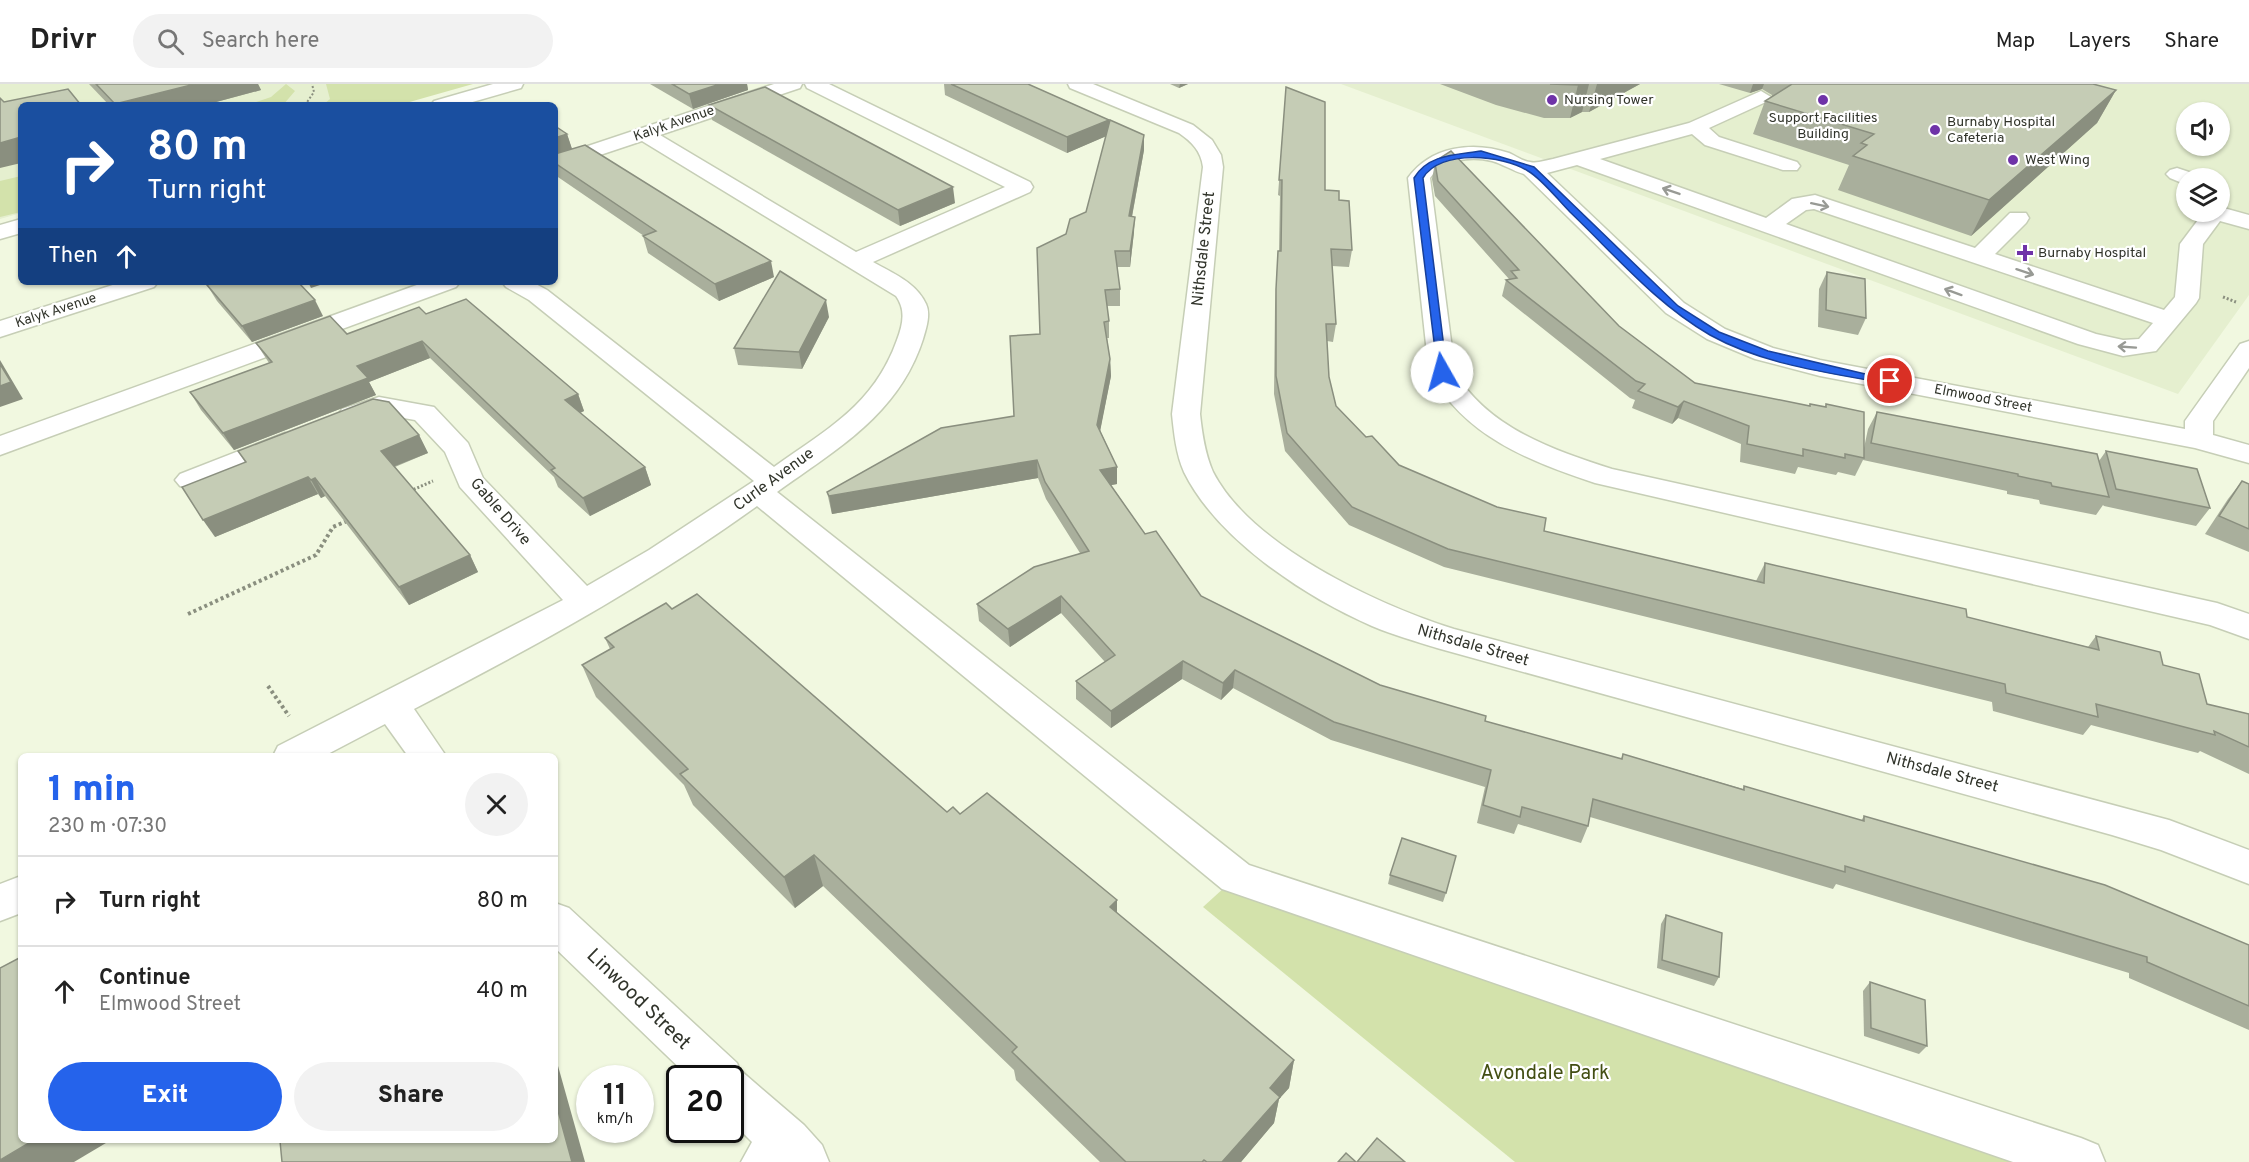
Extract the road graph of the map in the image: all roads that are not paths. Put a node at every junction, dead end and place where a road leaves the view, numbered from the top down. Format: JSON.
{"nodes":[{"id":1,"x":514,"y":84,"type":"edge"},
{"id":2,"x":793,"y":84,"type":"edge"},
{"id":3,"x":814,"y":84,"type":"edge"},
{"id":4,"x":1077,"y":84,"type":"edge"},
{"id":5,"x":1761,"y":97,"type":"dead end"},
{"id":6,"x":451,"y":102,"type":"edge"},
{"id":7,"x":1696,"y":127,"type":"junction"},
{"id":8,"x":644,"y":134,"type":"junction"},
{"id":9,"x":1577,"y":158,"type":"junction"},
{"id":10,"x":558,"y":163,"type":"edge"},
{"id":11,"x":1791,"y":166,"type":"dead end"},
{"id":12,"x":1531,"y":169,"type":"junction"},
{"id":13,"x":2230,"y":213,"type":"edge"},
{"id":14,"x":2018,"y":218,"type":"edge"},
{"id":15,"x":2207,"y":222,"type":"edge"},
{"id":16,"x":2249,"y":222,"type":"edge"},
{"id":17,"x":1769,"y":226,"type":"junction"},
{"id":18,"x":18,"y":227,"type":"edge"},
{"id":19,"x":0,"y":232,"type":"edge"},
{"id":20,"x":1978,"y":257,"type":"junction"},
{"id":21,"x":855,"y":261,"type":"junction"},
{"id":22,"x":136,"y":285,"type":"edge"},
{"id":23,"x":440,"y":285,"type":"edge"},
{"id":24,"x":520,"y":285,"type":"edge"},
{"id":25,"x":2170,"y":320,"type":"junction"},
{"id":26,"x":0,"y":328,"type":"edge"},
{"id":27,"x":2249,"y":349,"type":"edge"},
{"id":28,"x":2199,"y":440,"type":"junction"},
{"id":29,"x":0,"y":446,"type":"edge"},
{"id":30,"x":2249,"y":454,"type":"edge"},
{"id":31,"x":190,"y":480,"type":"dead end"},
{"id":32,"x":766,"y":487,"type":"junction"},
{"id":33,"x":584,"y":603,"type":"junction"},
{"id":34,"x":2249,"y":627,"type":"edge"},
{"id":35,"x":391,"y":705,"type":"junction"},
{"id":36,"x":297,"y":753,"type":"edge"},
{"id":37,"x":426,"y":753,"type":"edge"},
{"id":38,"x":2249,"y":867,"type":"edge"},
{"id":39,"x":18,"y":895,"type":"edge"},
{"id":40,"x":0,"y":904,"type":"edge"},
{"id":41,"x":558,"y":924,"type":"edge"},
{"id":42,"x":707,"y":1065,"type":"edge"},
{"id":43,"x":744,"y":1105,"type":"edge"},
{"id":44,"x":786,"y":1155,"type":"edge"},
{"id":45,"x":2081,"y":1162,"type":"edge"}],
"edges":[{"from":1,"to":6,"type":"street"},
{"from":2,"to":8,"type":"street","name":"Kalyk Avenue"},
{"from":3,"to":21,"type":"street"},
{"from":4,"to":38,"type":"street","name":"Nithsdale Street"},
{"from":5,"to":7,"type":"street"},
{"from":7,"to":9,"type":"street"},
{"from":7,"to":11,"type":"street"},
{"from":8,"to":10,"type":"street","name":"Kalyk Avenue"},
{"from":8,"to":21,"type":"street","name":"Curle Avenue"},
{"from":9,"to":12,"type":"street"},
{"from":17,"to":9,"type":"street","one_way":true},
{"from":12,"to":28,"type":"street","name":"Elmwood Street"},
{"from":12,"to":34,"type":"street"},
{"from":13,"to":16,"type":"street"},
{"from":14,"to":20,"type":"street"},
{"from":15,"to":25,"type":"street"},
{"from":17,"to":20,"type":"street","one_way":true},
{"from":25,"to":17,"type":"street","one_way":true},
{"from":18,"to":19,"type":"street"},
{"from":20,"to":25,"type":"street","one_way":true},
{"from":21,"to":32,"type":"street","name":"Curle Avenue"},
{"from":22,"to":26,"type":"street","name":"Kalyk Avenue"},
{"from":23,"to":29,"type":"street"},
{"from":24,"to":32,"type":"street"},
{"from":27,"to":28,"type":"street"},
{"from":28,"to":30,"type":"street","name":"Elmwood Street"},
{"from":31,"to":33,"type":"street","name":"Gable Drive"},
{"from":32,"to":33,"type":"street","name":"Curle Avenue"},
{"from":32,"to":45,"type":"street"},
{"from":33,"to":35,"type":"street","name":"Curle Avenue"},
{"from":35,"to":36,"type":"street","name":"Curle Avenue"},
{"from":35,"to":37,"type":"street"},
{"from":39,"to":40,"type":"street"},
{"from":41,"to":42,"type":"street","name":"Linwood Street"},
{"from":43,"to":44,"type":"street"}]}
